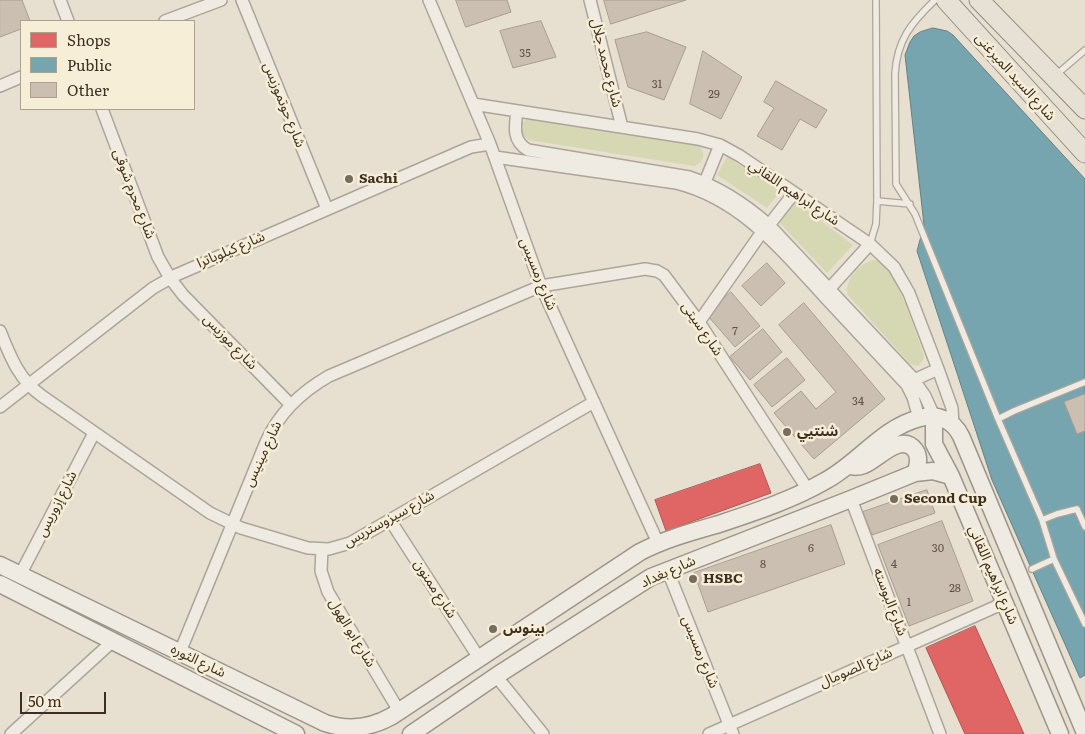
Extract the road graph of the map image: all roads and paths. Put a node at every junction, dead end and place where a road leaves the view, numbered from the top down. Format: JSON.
{"nodes":[{"id":1,"x":60,"y":0,"type":"edge"},
{"id":2,"x":221,"y":0,"type":"edge"},
{"id":3,"x":242,"y":0,"type":"edge"},
{"id":4,"x":429,"y":0,"type":"edge"},
{"id":5,"x":590,"y":0,"type":"edge"},
{"id":6,"x":876,"y":0,"type":"edge"},
{"id":7,"x":935,"y":0,"type":"edge"},
{"id":8,"x":946,"y":0,"type":"edge"},
{"id":9,"x":978,"y":0,"type":"edge"},
{"id":10,"x":68,"y":20,"type":"edge"},
{"id":11,"x":168,"y":20,"type":"edge"},
{"id":12,"x":1085,"y":50,"type":"edge"},
{"id":13,"x":20,"y":77,"type":"edge"},
{"id":14,"x":1054,"y":77,"type":"junction"},
{"id":15,"x":0,"y":86,"type":"edge"},
{"id":16,"x":473,"y":104,"type":"junction"},
{"id":17,"x":102,"y":110,"type":"edge"},
{"id":18,"x":1085,"y":110,"type":"edge"},
{"id":19,"x":517,"y":111,"type":"junction"},
{"id":20,"x":622,"y":126,"type":"junction"},
{"id":21,"x":490,"y":144,"type":"junction"},
{"id":22,"x":720,"y":145,"type":"junction"},
{"id":23,"x":1085,"y":153,"type":"edge"},
{"id":24,"x":495,"y":157,"type":"junction"},
{"id":25,"x":705,"y":182,"type":"junction"},
{"id":26,"x":794,"y":193,"type":"junction"},
{"id":27,"x":876,"y":201,"type":"junction"},
{"id":28,"x":910,"y":204,"type":"junction"},
{"id":29,"x":327,"y":209,"type":"junction"},
{"id":30,"x":766,"y":228,"type":"junction"},
{"id":31,"x":870,"y":244,"type":"junction"},
{"id":32,"x":170,"y":278,"type":"junction"},
{"id":33,"x":541,"y":286,"type":"junction"},
{"id":34,"x":830,"y":288,"type":"junction"},
{"id":35,"x":699,"y":322,"type":"junction"},
{"id":36,"x":0,"y":331,"type":"edge"},
{"id":37,"x":938,"y":369,"type":"junction"},
{"id":38,"x":914,"y":380,"type":"junction"},
{"id":39,"x":1085,"y":382,"type":"edge"},
{"id":40,"x":28,"y":384,"type":"junction"},
{"id":41,"x":594,"y":402,"type":"junction"},
{"id":42,"x":291,"y":405,"type":"junction"},
{"id":43,"x":0,"y":407,"type":"edge"},
{"id":44,"x":926,"y":417,"type":"junction"},
{"id":45,"x":998,"y":419,"type":"junction"},
{"id":46,"x":957,"y":431,"type":"junction"},
{"id":47,"x":94,"y":433,"type":"junction"},
{"id":48,"x":934,"y":444,"type":"junction"},
{"id":49,"x":848,"y":466,"type":"junction"},
{"id":50,"x":915,"y":472,"type":"junction"},
{"id":51,"x":952,"y":476,"type":"junction"},
{"id":52,"x":808,"y":490,"type":"junction"},
{"id":53,"x":851,"y":499,"type":"junction"},
{"id":54,"x":390,"y":520,"type":"junction"},
{"id":55,"x":1042,"y":520,"type":"junction"},
{"id":56,"x":233,"y":524,"type":"junction"},
{"id":57,"x":1085,"y":526,"type":"edge"},
{"id":58,"x":658,"y":543,"type":"junction"},
{"id":59,"x":322,"y":549,"type":"junction"},
{"id":60,"x":1054,"y":559,"type":"junction"},
{"id":61,"x":0,"y":565,"type":"edge"},
{"id":62,"x":1032,"y":569,"type":"dead end"},
{"id":63,"x":667,"y":570,"type":"junction"},
{"id":64,"x":20,"y":575,"type":"junction"},
{"id":65,"x":0,"y":584,"type":"edge"},
{"id":66,"x":1004,"y":603,"type":"junction"},
{"id":67,"x":1085,"y":624,"type":"edge"},
{"id":68,"x":112,"y":642,"type":"junction"},
{"id":69,"x":907,"y":646,"type":"junction"},
{"id":70,"x":180,"y":652,"type":"junction"},
{"id":71,"x":479,"y":658,"type":"junction"},
{"id":72,"x":496,"y":676,"type":"junction"},
{"id":73,"x":399,"y":711,"type":"junction"},
{"id":74,"x":731,"y":729,"type":"edge"},
{"id":75,"x":1085,"y":733,"type":"edge"},
{"id":76,"x":11,"y":734,"type":"edge"},
{"id":77,"x":296,"y":734,"type":"edge"},
{"id":78,"x":411,"y":734,"type":"edge"},
{"id":79,"x":543,"y":734,"type":"edge"},
{"id":80,"x":709,"y":734,"type":"edge"},
{"id":81,"x":940,"y":734,"type":"edge"},
{"id":82,"x":1060,"y":734,"type":"edge"}],
"edges":[{"from":1,"to":10,"type":"street"},
{"from":2,"to":11,"type":"street"},
{"from":3,"to":29,"type":"street","name":"شارع حوتموزيس"},
{"from":4,"to":16,"type":"street","name":"شارع رمسيس"},
{"from":5,"to":20,"type":"street","name":"شارع محمد جلال"},
{"from":6,"to":27,"type":"lane"},
{"from":7,"to":28,"type":"lane"},
{"from":8,"to":23,"type":"main road","name":"شارع السيد الميرغنى"},
{"from":9,"to":14,"type":"main road","name":"شارع السيد الميرغنى"},
{"from":12,"to":14,"type":"lane"},
{"from":13,"to":15,"type":"street"},
{"from":14,"to":18,"type":"main road","name":"شارع السيد الميرغنى"},
{"from":16,"to":19,"type":"street","name":"شارع ابراهيم اللقاني"},
{"from":16,"to":21,"type":"street","name":"شارع رمسيس"},
{"from":17,"to":32,"type":"street","name":"شارع محرم شوقى"},
{"from":19,"to":20,"type":"street","name":"شارع ابراهيم اللقاني"},
{"from":19,"to":25,"type":"street","name":"شارع ابراهيم اللقاني"},
{"from":20,"to":22,"type":"street","name":"شارع ابراهيم اللقاني"},
{"from":21,"to":24,"type":"street","name":"شارع رمسيس"},
{"from":21,"to":29,"type":"street","name":"شارع كيلوباترا"},
{"from":22,"to":25,"type":"street"},
{"from":22,"to":26,"type":"street","name":"شارع ابراهيم اللقاني"},
{"from":24,"to":30,"type":"street","name":"شارع ابراهيم اللقاني"},
{"from":24,"to":33,"type":"street","name":"شارع رمسيس"},
{"from":25,"to":30,"type":"street","name":"شارع ابراهيم اللقاني"},
{"from":26,"to":30,"type":"street"},
{"from":26,"to":31,"type":"street","name":"شارع ابراهيم اللقاني"},
{"from":27,"to":28,"type":"lane"},
{"from":27,"to":31,"type":"lane"},
{"from":28,"to":45,"type":"lane"},
{"from":29,"to":32,"type":"street","name":"شارع كيلوباترا"},
{"from":30,"to":34,"type":"street","name":"شارع ابراهيم اللقاني"},
{"from":30,"to":35,"type":"street"},
{"from":30,"to":44,"type":"street","name":"شارع ابراهيم اللقاني"},
{"from":31,"to":34,"type":"street"},
{"from":31,"to":37,"type":"street","name":"شارع ابراهيم اللقاني"},
{"from":32,"to":40,"type":"street","name":"شارع كيلوباترا"},
{"from":32,"to":42,"type":"street","name":"شارع موزيس"},
{"from":33,"to":35,"type":"street","name":"شارع سيتى"},
{"from":33,"to":41,"type":"street","name":"شارع رمسيس"},
{"from":33,"to":42,"type":"street","name":"شارع مينيس"},
{"from":34,"to":38,"type":"street","name":"شارع ابراهيم اللقاني"},
{"from":35,"to":52,"type":"street","name":"شارع سيتى"},
{"from":36,"to":40,"type":"street","name":"شارع سيزوستريس"},
{"from":37,"to":38,"type":"street"},
{"from":37,"to":46,"type":"street","name":"شارع ابراهيم اللقاني"},
{"from":38,"to":44,"type":"street","name":"شارع ابراهيم اللقاني"},
{"from":39,"to":45,"type":"lane"},
{"from":40,"to":43,"type":"street","name":"شارع كيلوباترا"},
{"from":40,"to":47,"type":"street","name":"شارع سيزوستريس"},
{"from":41,"to":54,"type":"street","name":"شارع سيزوستريس"},
{"from":41,"to":58,"type":"street","name":"شارع رمسيس"},
{"from":42,"to":56,"type":"street","name":"شارع مينيس"},
{"from":44,"to":46,"type":"main road"},
{"from":44,"to":48,"type":"main road","name":"شارع ابراهيم اللقاني"},
{"from":44,"to":49,"type":"main road","name":"شارع بغداد"},
{"from":45,"to":55,"type":"lane"},
{"from":46,"to":48,"type":"main road"},
{"from":46,"to":75,"type":"main road","name":"شارع ابراهيم اللقاني"},
{"from":47,"to":56,"type":"street","name":"شارع سيزوستريس"},
{"from":47,"to":64,"type":"street","name":"شارع إزوريس"},
{"from":48,"to":51,"type":"main road","name":"شارع ابراهيم اللقاني"},
{"from":49,"to":50,"type":"main road"},
{"from":49,"to":52,"type":"main road","name":"شارع بغداد"},
{"from":50,"to":51,"type":"main road","name":"شارع بغداد"},
{"from":50,"to":53,"type":"main road","name":"شارع بغداد"},
{"from":51,"to":66,"type":"main road","name":"شارع ابراهيم اللقاني"},
{"from":52,"to":58,"type":"main road","name":"شارع بغداد"},
{"from":53,"to":63,"type":"main road","name":"شارع بغداد"},
{"from":53,"to":69,"type":"street","name":"شارع البوسته"},
{"from":54,"to":59,"type":"street","name":"شارع سيزوستريس"},
{"from":54,"to":71,"type":"street","name":"شارع ممنون"},
{"from":55,"to":57,"type":"lane"},
{"from":55,"to":60,"type":"lane"},
{"from":56,"to":59,"type":"street","name":"شارع سيزوستريس"},
{"from":56,"to":70,"type":"street","name":"شارع مينيس"},
{"from":58,"to":71,"type":"main road","name":"شارع بغداد"},
{"from":59,"to":73,"type":"street","name":"شارع ابو الهول"},
{"from":60,"to":62,"type":"lane"},
{"from":60,"to":67,"type":"lane"},
{"from":61,"to":64,"type":"main road","name":"شارع الثوره"},
{"from":63,"to":72,"type":"main road","name":"شارع بغداد"},
{"from":63,"to":74,"type":"street","name":"شارع رمسيس"},
{"from":64,"to":70,"type":"main road","name":"شارع الثوره"},
{"from":65,"to":68,"type":"main road","name":"شارع الثوره"},
{"from":66,"to":69,"type":"street","name":"شارع الصومال"},
{"from":66,"to":82,"type":"main road","name":"شارع ابراهيم اللقاني"},
{"from":68,"to":76,"type":"street"},
{"from":68,"to":77,"type":"main road","name":"شارع الثوره"},
{"from":69,"to":74,"type":"street","name":"شارع الصومال"},
{"from":69,"to":81,"type":"street","name":"شارع البوسته"},
{"from":70,"to":73,"type":"main road","name":"شارع الثوره"},
{"from":71,"to":73,"type":"main road","name":"شارع بغداد"},
{"from":72,"to":78,"type":"main road","name":"شارع بغداد"},
{"from":72,"to":79,"type":"street"},
{"from":74,"to":80,"type":"street","name":"شارع الصومال"}]}
